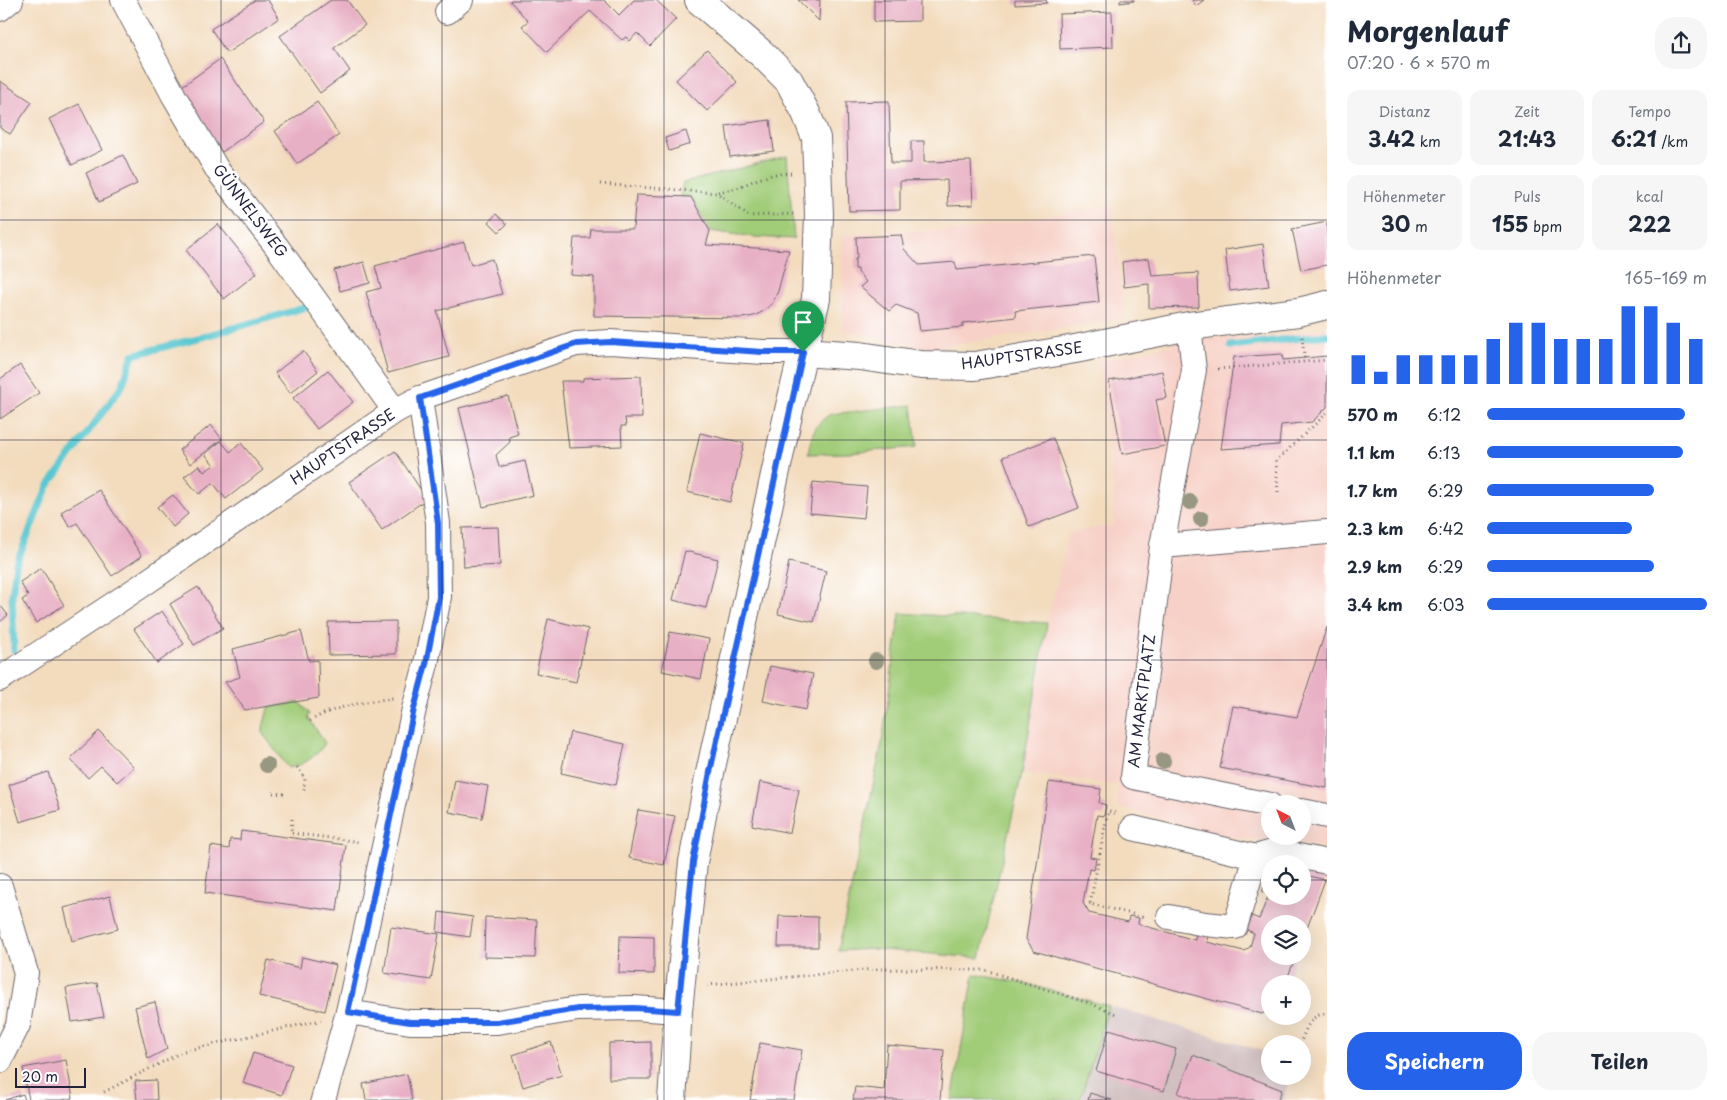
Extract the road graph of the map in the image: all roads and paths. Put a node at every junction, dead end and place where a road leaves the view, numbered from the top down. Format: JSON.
{"nodes":[{"id":1,"x":11,"y":0,"type":"edge"},
{"id":2,"x":123,"y":0,"type":"edge"},
{"id":3,"x":698,"y":0,"type":"edge"},
{"id":4,"x":0,"y":9,"type":"edge"},
{"id":5,"x":818,"y":172,"type":"junction"},
{"id":6,"x":600,"y":184,"type":"dead end"},
{"id":7,"x":717,"y":192,"type":"junction"},
{"id":8,"x":819,"y":214,"type":"junction"},
{"id":9,"x":1327,"y":305,"type":"edge"},
{"id":10,"x":1189,"y":326,"type":"junction"},
{"id":11,"x":1303,"y":346,"type":"dead end"},
{"id":12,"x":803,"y":352,"type":"junction"},
{"id":13,"x":1327,"y":360,"type":"edge"},
{"id":14,"x":1305,"y":362,"type":"junction"},
{"id":15,"x":1194,"y":370,"type":"junction"},
{"id":16,"x":420,"y":398,"type":"junction"},
{"id":17,"x":395,"y":411,"type":"junction"},
{"id":18,"x":1327,"y":414,"type":"edge"},
{"id":19,"x":1278,"y":492,"type":"dead end"},
{"id":20,"x":1327,"y":532,"type":"edge"},
{"id":21,"x":1162,"y":546,"type":"junction"},
{"id":22,"x":0,"y":679,"type":"edge"},
{"id":23,"x":418,"y":692,"type":"junction"},
{"id":24,"x":310,"y":721,"type":"dead end"},
{"id":25,"x":297,"y":767,"type":"dead end"},
{"id":26,"x":304,"y":790,"type":"dead end"},
{"id":27,"x":274,"y":793,"type":"dead end"},
{"id":28,"x":286,"y":794,"type":"dead end"},
{"id":29,"x":1261,"y":803,"type":"edge"},
{"id":30,"x":1311,"y":813,"type":"edge"},
{"id":31,"x":1327,"y":816,"type":"edge"},
{"id":32,"x":292,"y":819,"type":"dead end"},
{"id":33,"x":1133,"y":828,"type":"joint"},
{"id":34,"x":384,"y":844,"type":"junction"},
{"id":35,"x":1256,"y":857,"type":"junction"},
{"id":36,"x":1327,"y":862,"type":"edge"},
{"id":37,"x":0,"y":886,"type":"edge"},
{"id":38,"x":1090,"y":904,"type":"junction"},
{"id":39,"x":1086,"y":908,"type":"dead end"},
{"id":40,"x":1169,"y":917,"type":"joint"},
{"id":41,"x":679,"y":999,"type":"junction"},
{"id":42,"x":348,"y":1012,"type":"junction"},
{"id":43,"x":1116,"y":1014,"type":"dead end"},
{"id":44,"x":1327,"y":1014,"type":"edge"},
{"id":45,"x":1304,"y":1035,"type":"edge"},
{"id":46,"x":0,"y":1062,"type":"edge"},
{"id":47,"x":104,"y":1092,"type":"dead end"},
{"id":48,"x":323,"y":1100,"type":"edge"},
{"id":49,"x":672,"y":1100,"type":"edge"}],
"edges":[{"from":1,"to":4,"type":"street"},
{"from":2,"to":17,"type":"street","name":"GÜNNELSWEG"},
{"from":3,"to":5,"type":"main road"},
{"from":5,"to":7,"type":"path"},
{"from":5,"to":8,"type":"main road"},
{"from":6,"to":7,"type":"path"},
{"from":7,"to":8,"type":"path"},
{"from":8,"to":12,"type":"main road"},
{"from":9,"to":10,"type":"main road","name":"HAUPTSTRASSE"},
{"from":10,"to":12,"type":"main road","name":"HAUPTSTRASSE"},
{"from":10,"to":15,"type":"street","name":"AM MARKTPLATZ"},
{"from":11,"to":14,"type":"path"},
{"from":12,"to":16,"type":"street","name":"HAUPTSTRASSE"},
{"from":12,"to":41,"type":"main road"},
{"from":13,"to":14,"type":"path"},
{"from":14,"to":15,"type":"path"},
{"from":15,"to":21,"type":"street","name":"AM MARKTPLATZ"},
{"from":16,"to":17,"type":"street","name":"HAUPTSTRASSE"},
{"from":16,"to":23,"type":"street"},
{"from":17,"to":22,"type":"street","name":"HAUPTSTRASSE"},
{"from":18,"to":19,"type":"path"},
{"from":20,"to":21,"type":"street"},
{"from":21,"to":29,"type":"street","name":"AM MARKTPLATZ"},
{"from":23,"to":24,"type":"path"},
{"from":23,"to":34,"type":"street"},
{"from":25,"to":26,"type":"path"},
{"from":27,"to":28,"type":"path"},
{"from":30,"to":31,"type":"street"},
{"from":32,"to":34,"type":"path"},
{"from":33,"to":35,"type":"street"},
{"from":33,"to":38,"type":"path"},
{"from":34,"to":42,"type":"street"},
{"from":35,"to":36,"type":"street"},
{"from":35,"to":40,"type":"street"},
{"from":37,"to":46,"type":"street"},
{"from":38,"to":39,"type":"path"},
{"from":38,"to":40,"type":"path"},
{"from":41,"to":42,"type":"street"},
{"from":41,"to":43,"type":"path"},
{"from":41,"to":49,"type":"main road"},
{"from":42,"to":47,"type":"path"},
{"from":42,"to":48,"type":"street"},
{"from":44,"to":45,"type":"path"}]}
